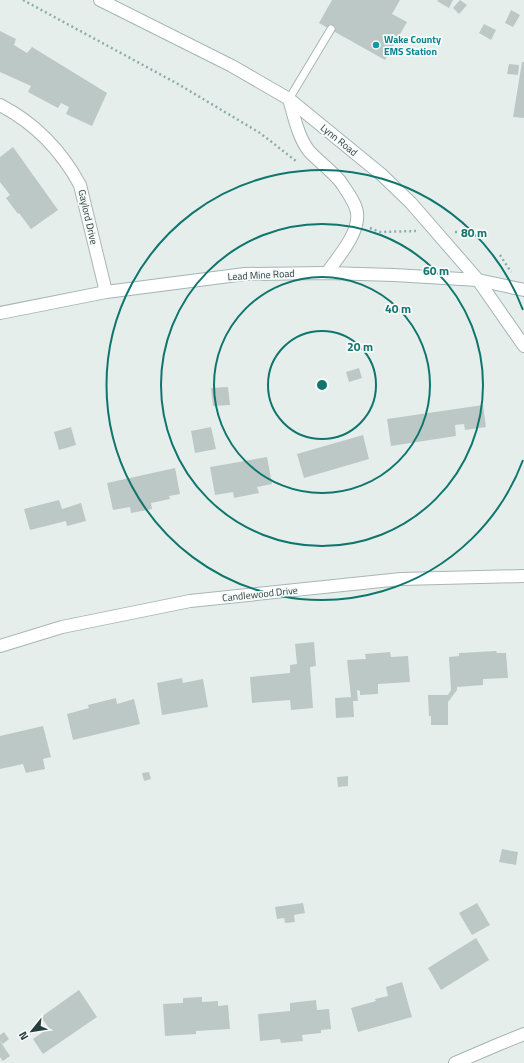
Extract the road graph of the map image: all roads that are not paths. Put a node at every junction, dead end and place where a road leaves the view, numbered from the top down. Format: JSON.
{"nodes":[{"id":1,"x":100,"y":0,"type":"edge"},
{"id":2,"x":331,"y":29,"type":"dead end"},
{"id":3,"x":289,"y":99,"type":"junction"},
{"id":4,"x":0,"y":105,"type":"edge"},
{"id":5,"x":327,"y":273,"type":"junction"},
{"id":6,"x":478,"y":280,"type":"junction"},
{"id":7,"x":524,"y":290,"type":"edge"},
{"id":8,"x":106,"y":292,"type":"junction"},
{"id":9,"x":0,"y":313,"type":"edge"},
{"id":10,"x":524,"y":346,"type":"edge"},
{"id":11,"x":524,"y":576,"type":"edge"},
{"id":12,"x":0,"y":646,"type":"edge"},
{"id":13,"x":524,"y":1034,"type":"edge"},
{"id":14,"x":455,"y":1063,"type":"edge"}],
"edges":[{"from":1,"to":3,"type":"main road","name":"Lynn Road"},
{"from":2,"to":3,"type":"lane"},
{"from":3,"to":5,"type":"main road"},
{"from":3,"to":6,"type":"main road","name":"Lynn Road"},
{"from":4,"to":8,"type":"main road","name":"Gaylord Drive"},
{"from":5,"to":6,"type":"main road","name":"Lead Mine Road"},
{"from":5,"to":8,"type":"main road","name":"Lead Mine Road"},
{"from":6,"to":7,"type":"main road","name":"Lead Mine Road"},
{"from":6,"to":10,"type":"main road","name":"Lynn Road"},
{"from":8,"to":9,"type":"main road","name":"Lead Mine Road"},
{"from":11,"to":12,"type":"main road","name":"Candlewood Drive"},
{"from":13,"to":14,"type":"main road"}]}
